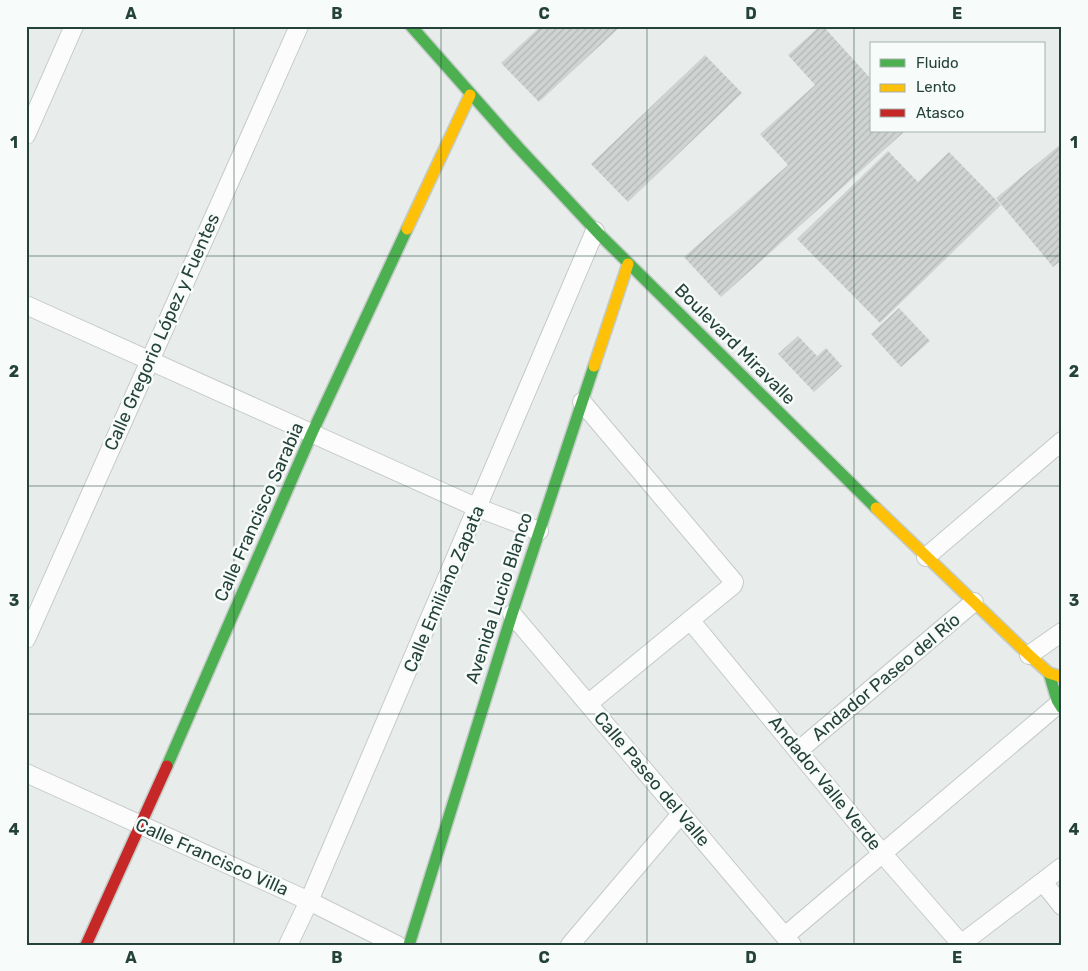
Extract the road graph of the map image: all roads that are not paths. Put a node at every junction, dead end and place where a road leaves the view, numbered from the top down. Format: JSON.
{"nodes":[{"id":1,"x":74,"y":26,"type":"edge"},
{"id":2,"x":299,"y":26,"type":"edge"},
{"id":3,"x":411,"y":26,"type":"edge"},
{"id":4,"x":470,"y":95,"type":"junction"},
{"id":5,"x":26,"y":134,"type":"edge"},
{"id":6,"x":596,"y":231,"type":"junction"},
{"id":7,"x":628,"y":264,"type":"junction"},
{"id":8,"x":26,"y":305,"type":"edge"},
{"id":9,"x":150,"y":360,"type":"junction"},
{"id":10,"x":582,"y":402,"type":"junction"},
{"id":11,"x":312,"y":433,"type":"junction"},
{"id":12,"x":1062,"y":441,"type":"edge"},
{"id":13,"x":478,"y":508,"type":"junction"},
{"id":14,"x":539,"y":531,"type":"junction"},
{"id":15,"x":926,"y":558,"type":"junction"},
{"id":16,"x":974,"y":602,"type":"junction"},
{"id":17,"x":512,"y":614,"type":"junction"},
{"id":18,"x":690,"y":620,"type":"junction"},
{"id":19,"x":1062,"y":632,"type":"edge"},
{"id":20,"x":26,"y":639,"type":"edge"},
{"id":21,"x":1029,"y":655,"type":"junction"},
{"id":22,"x":1049,"y":673,"type":"junction"},
{"id":23,"x":1062,"y":676,"type":"edge"},
{"id":24,"x":589,"y":703,"type":"junction"},
{"id":25,"x":1061,"y":704,"type":"edge"},
{"id":26,"x":798,"y":751,"type":"junction"},
{"id":27,"x":26,"y":773,"type":"edge"},
{"id":28,"x":682,"y":814,"type":"junction"},
{"id":29,"x":142,"y":825,"type":"junction"},
{"id":30,"x":882,"y":853,"type":"junction"},
{"id":31,"x":1062,"y":867,"type":"edge"},
{"id":32,"x":1043,"y":882,"type":"junction"},
{"id":33,"x":309,"y":901,"type":"junction"},
{"id":34,"x":1062,"y":906,"type":"edge"},
{"id":35,"x":788,"y":940,"type":"edge"},
{"id":36,"x":961,"y":944,"type":"edge"},
{"id":37,"x":86,"y":945,"type":"edge"},
{"id":38,"x":288,"y":945,"type":"edge"},
{"id":39,"x":397,"y":945,"type":"edge"},
{"id":40,"x":409,"y":945,"type":"edge"},
{"id":41,"x":570,"y":945,"type":"edge"}],
"edges":[{"from":1,"to":5,"type":"street"},
{"from":2,"to":9,"type":"street","name":"Calle Gregorio López y Fuentes"},
{"from":3,"to":4,"type":"street","name":"Boulevard Miravalle"},
{"from":4,"to":6,"type":"street","name":"Boulevard Miravalle"},
{"from":4,"to":11,"type":"street","name":"Calle Francisco Sarabia"},
{"from":6,"to":7,"type":"street","name":"Boulevard Miravalle"},
{"from":6,"to":13,"type":"street","name":"Calle Emiliano Zapata"},
{"from":7,"to":10,"type":"street","name":"Avenida Lucio Blanco"},
{"from":7,"to":15,"type":"street","name":"Boulevard Miravalle"},
{"from":8,"to":9,"type":"street"},
{"from":9,"to":11,"type":"street"},
{"from":9,"to":20,"type":"street","name":"Calle Gregorio López y Fuentes"},
{"from":10,"to":14,"type":"street","name":"Avenida Lucio Blanco"},
{"from":10,"to":18,"type":"street"},
{"from":11,"to":13,"type":"street"},
{"from":11,"to":29,"type":"street","name":"Calle Francisco Sarabia"},
{"from":12,"to":15,"type":"street"},
{"from":13,"to":14,"type":"street"},
{"from":13,"to":33,"type":"street","name":"Calle Emiliano Zapata"},
{"from":14,"to":17,"type":"street","name":"Avenida Lucio Blanco"},
{"from":15,"to":16,"type":"street","name":"Boulevard Miravalle"},
{"from":16,"to":21,"type":"street","name":"Boulevard Miravalle"},
{"from":16,"to":26,"type":"street","name":"Andador Paseo del Río"},
{"from":17,"to":24,"type":"street","name":"Calle Paseo del Valle"},
{"from":17,"to":40,"type":"street","name":"Avenida Lucio Blanco"},
{"from":18,"to":24,"type":"street"},
{"from":18,"to":26,"type":"street","name":"Andador Valle Verde"},
{"from":19,"to":21,"type":"street"},
{"from":21,"to":22,"type":"street","name":"Boulevard Miravalle"},
{"from":22,"to":23,"type":"street","name":"Boulevard Miravalle"},
{"from":22,"to":25,"type":"street"},
{"from":24,"to":28,"type":"street","name":"Calle Paseo del Valle"},
{"from":25,"to":30,"type":"street"},
{"from":26,"to":30,"type":"street","name":"Andador Valle Verde"},
{"from":27,"to":29,"type":"street","name":"Calle Francisco Villa"},
{"from":28,"to":35,"type":"street","name":"Calle Paseo del Valle"},
{"from":28,"to":41,"type":"street"},
{"from":29,"to":33,"type":"street","name":"Calle Francisco Villa"},
{"from":29,"to":37,"type":"street","name":"Calle Francisco Sarabia"},
{"from":30,"to":35,"type":"street"},
{"from":30,"to":36,"type":"street","name":"Andador Valle Verde"},
{"from":31,"to":32,"type":"street"},
{"from":32,"to":34,"type":"street"},
{"from":32,"to":36,"type":"street"},
{"from":33,"to":38,"type":"street","name":"Calle Emiliano Zapata"},
{"from":33,"to":39,"type":"street","name":"Calle Francisco Villa"}]}
